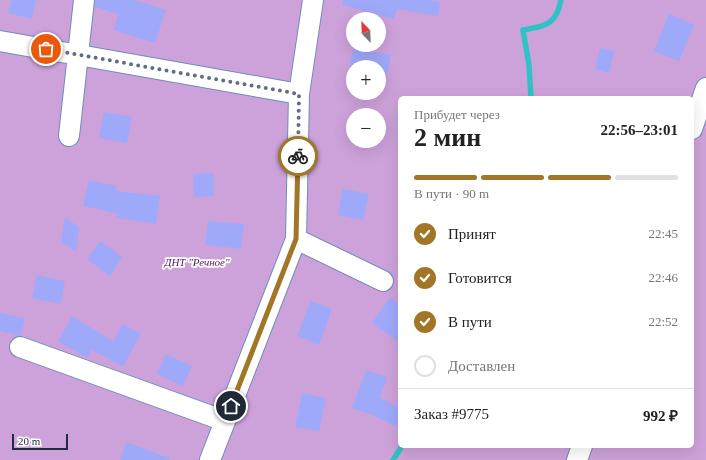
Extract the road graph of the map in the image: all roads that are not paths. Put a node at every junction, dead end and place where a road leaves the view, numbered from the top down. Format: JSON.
{"nodes":[{"id":1,"x":84,"y":0,"type":"edge"},
{"id":2,"x":313,"y":0,"type":"edge"},
{"id":3,"x":0,"y":41,"type":"edge"},
{"id":4,"x":77,"y":54,"type":"junction"},
{"id":5,"x":706,"y":88,"type":"edge"},
{"id":6,"x":299,"y":94,"type":"junction"},
{"id":7,"x":694,"y":123,"type":"edge"},
{"id":8,"x":69,"y":136,"type":"dead end"},
{"id":9,"x":296,"y":239,"type":"junction"},
{"id":10,"x":383,"y":281,"type":"dead end"},
{"id":11,"x":20,"y":346,"type":"dead end"},
{"id":12,"x":225,"y":421,"type":"junction"},
{"id":13,"x":581,"y":448,"type":"edge"},
{"id":14,"x":210,"y":460,"type":"edge"},
{"id":15,"x":577,"y":460,"type":"edge"}],
"edges":[{"from":1,"to":4,"type":"street"},
{"from":2,"to":6,"type":"street"},
{"from":3,"to":4,"type":"street"},
{"from":4,"to":6,"type":"street"},
{"from":4,"to":8,"type":"street"},
{"from":5,"to":7,"type":"street"},
{"from":6,"to":9,"type":"street"},
{"from":9,"to":10,"type":"street"},
{"from":9,"to":12,"type":"street"},
{"from":11,"to":12,"type":"street"},
{"from":12,"to":14,"type":"street"},
{"from":13,"to":15,"type":"street"}]}
